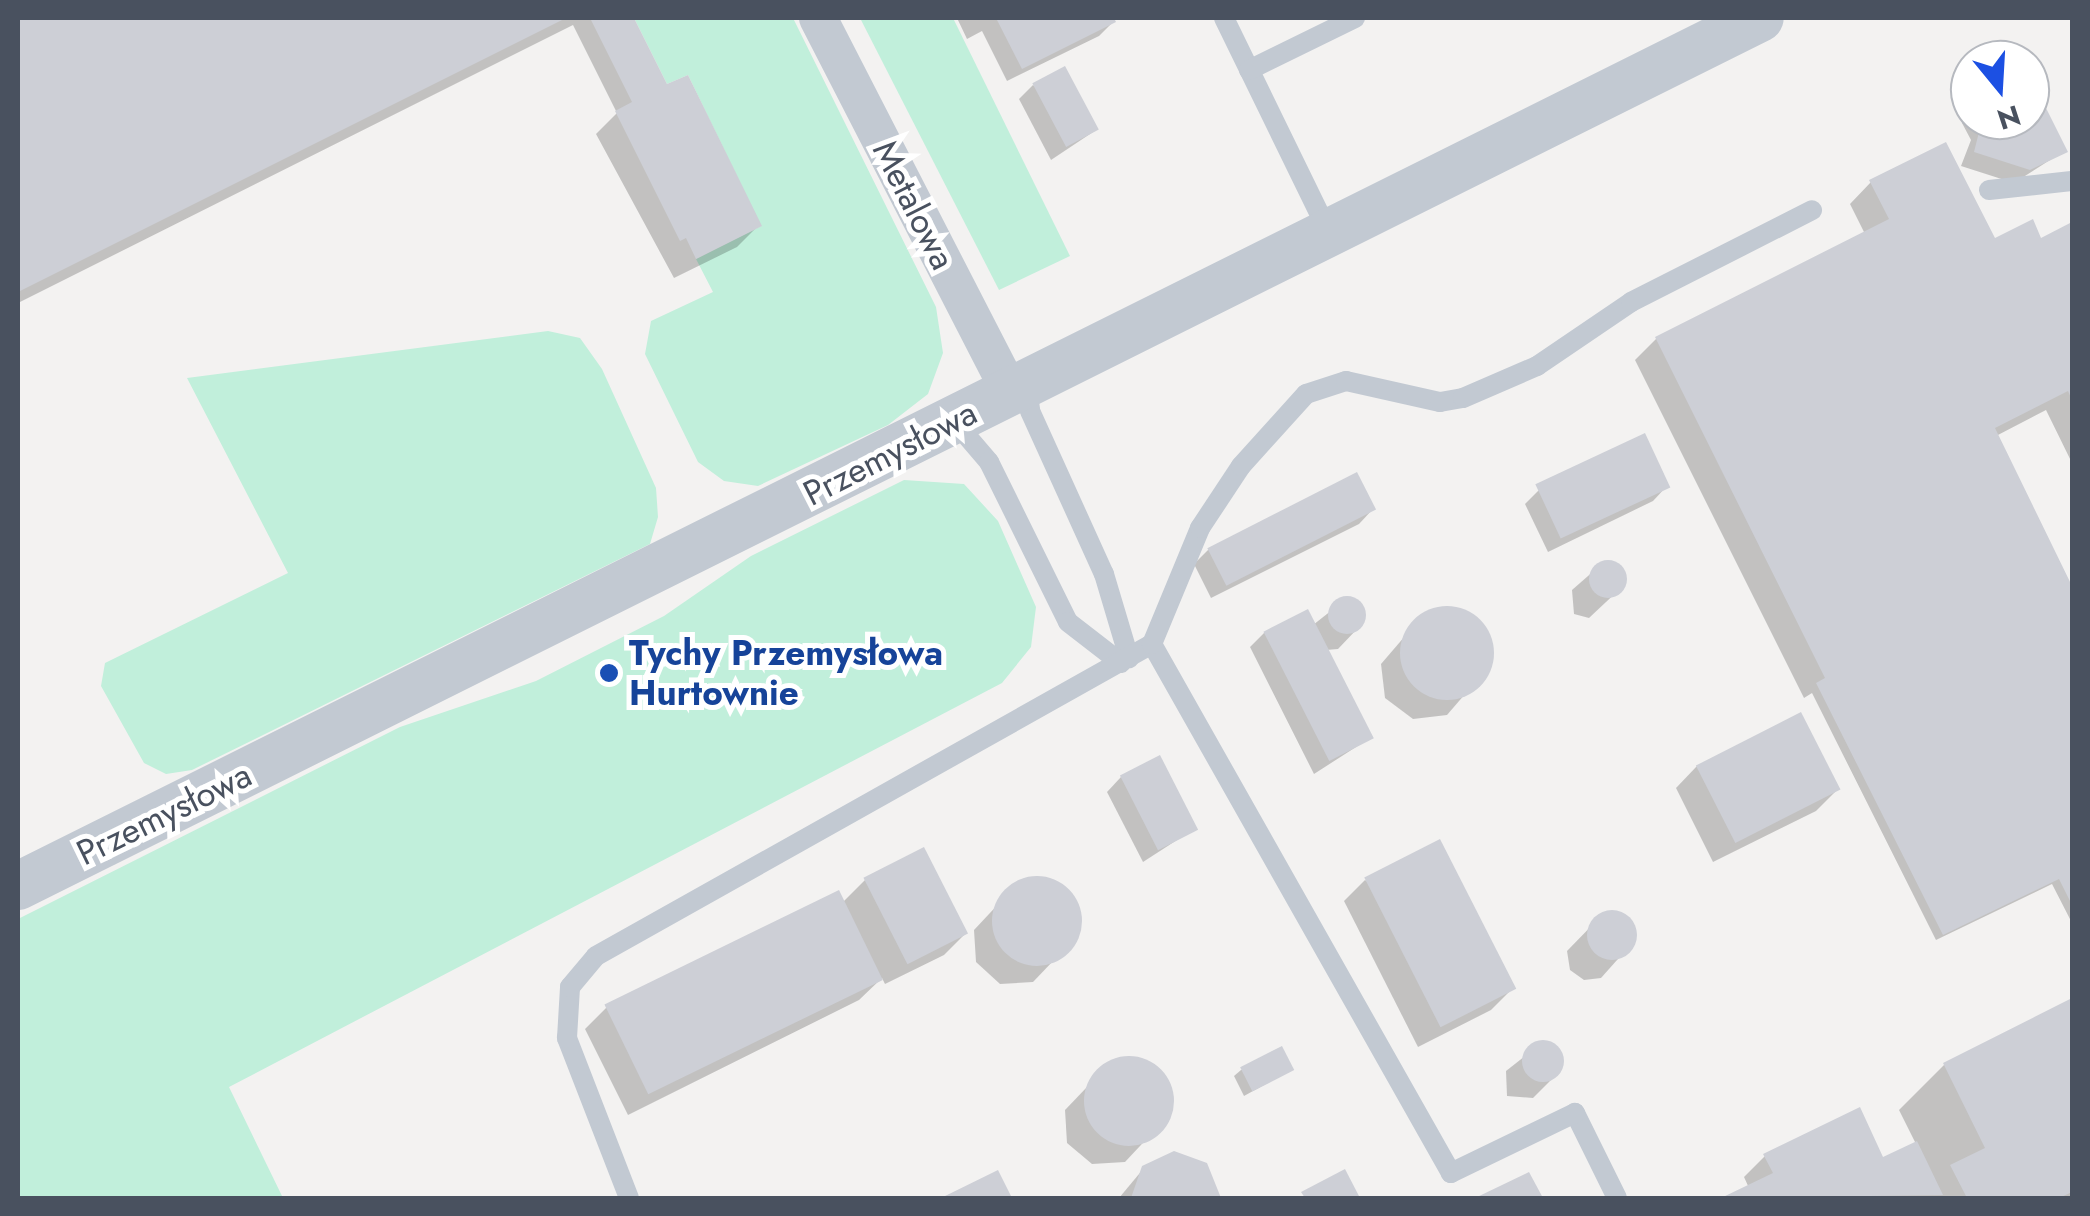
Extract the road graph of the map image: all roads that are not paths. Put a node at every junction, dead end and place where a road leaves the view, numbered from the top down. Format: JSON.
{"nodes":[{"id":1,"x":818,"y":18,"type":"edge"},
{"id":2,"x":1224,"y":18,"type":"edge"},
{"id":3,"x":1355,"y":18,"type":"edge"},
{"id":4,"x":1760,"y":18,"type":"edge"},
{"id":5,"x":1249,"y":70,"type":"junction"},
{"id":6,"x":2072,"y":181,"type":"edge"},
{"id":7,"x":1989,"y":190,"type":"dead end"},
{"id":8,"x":1812,"y":210,"type":"dead end"},
{"id":9,"x":1330,"y":234,"type":"junction"},
{"id":10,"x":1018,"y":389,"type":"junction"},
{"id":11,"x":954,"y":420,"type":"junction"},
{"id":12,"x":1152,"y":644,"type":"junction"},
{"id":13,"x":1125,"y":660,"type":"junction"},
{"id":14,"x":18,"y":886,"type":"edge"},
{"id":15,"x":629,"y":1198,"type":"edge"},
{"id":16,"x":1617,"y":1198,"type":"edge"}],
"edges":[{"from":1,"to":10,"type":"street","name":"Metalowa"},
{"from":2,"to":5,"type":"lane"},
{"from":3,"to":5,"type":"lane"},
{"from":4,"to":9,"type":"street","name":"Przemysłowa"},
{"from":5,"to":9,"type":"lane"},
{"from":6,"to":7,"type":"lane"},
{"from":8,"to":12,"type":"lane"},
{"from":9,"to":10,"type":"street","name":"Przemysłowa"},
{"from":10,"to":11,"type":"street","name":"Przemysłowa"},
{"from":10,"to":13,"type":"lane"},
{"from":11,"to":13,"type":"lane"},
{"from":11,"to":14,"type":"street","name":"Przemysłowa"},
{"from":12,"to":13,"type":"lane"},
{"from":12,"to":16,"type":"lane"},
{"from":13,"to":15,"type":"lane"}]}
